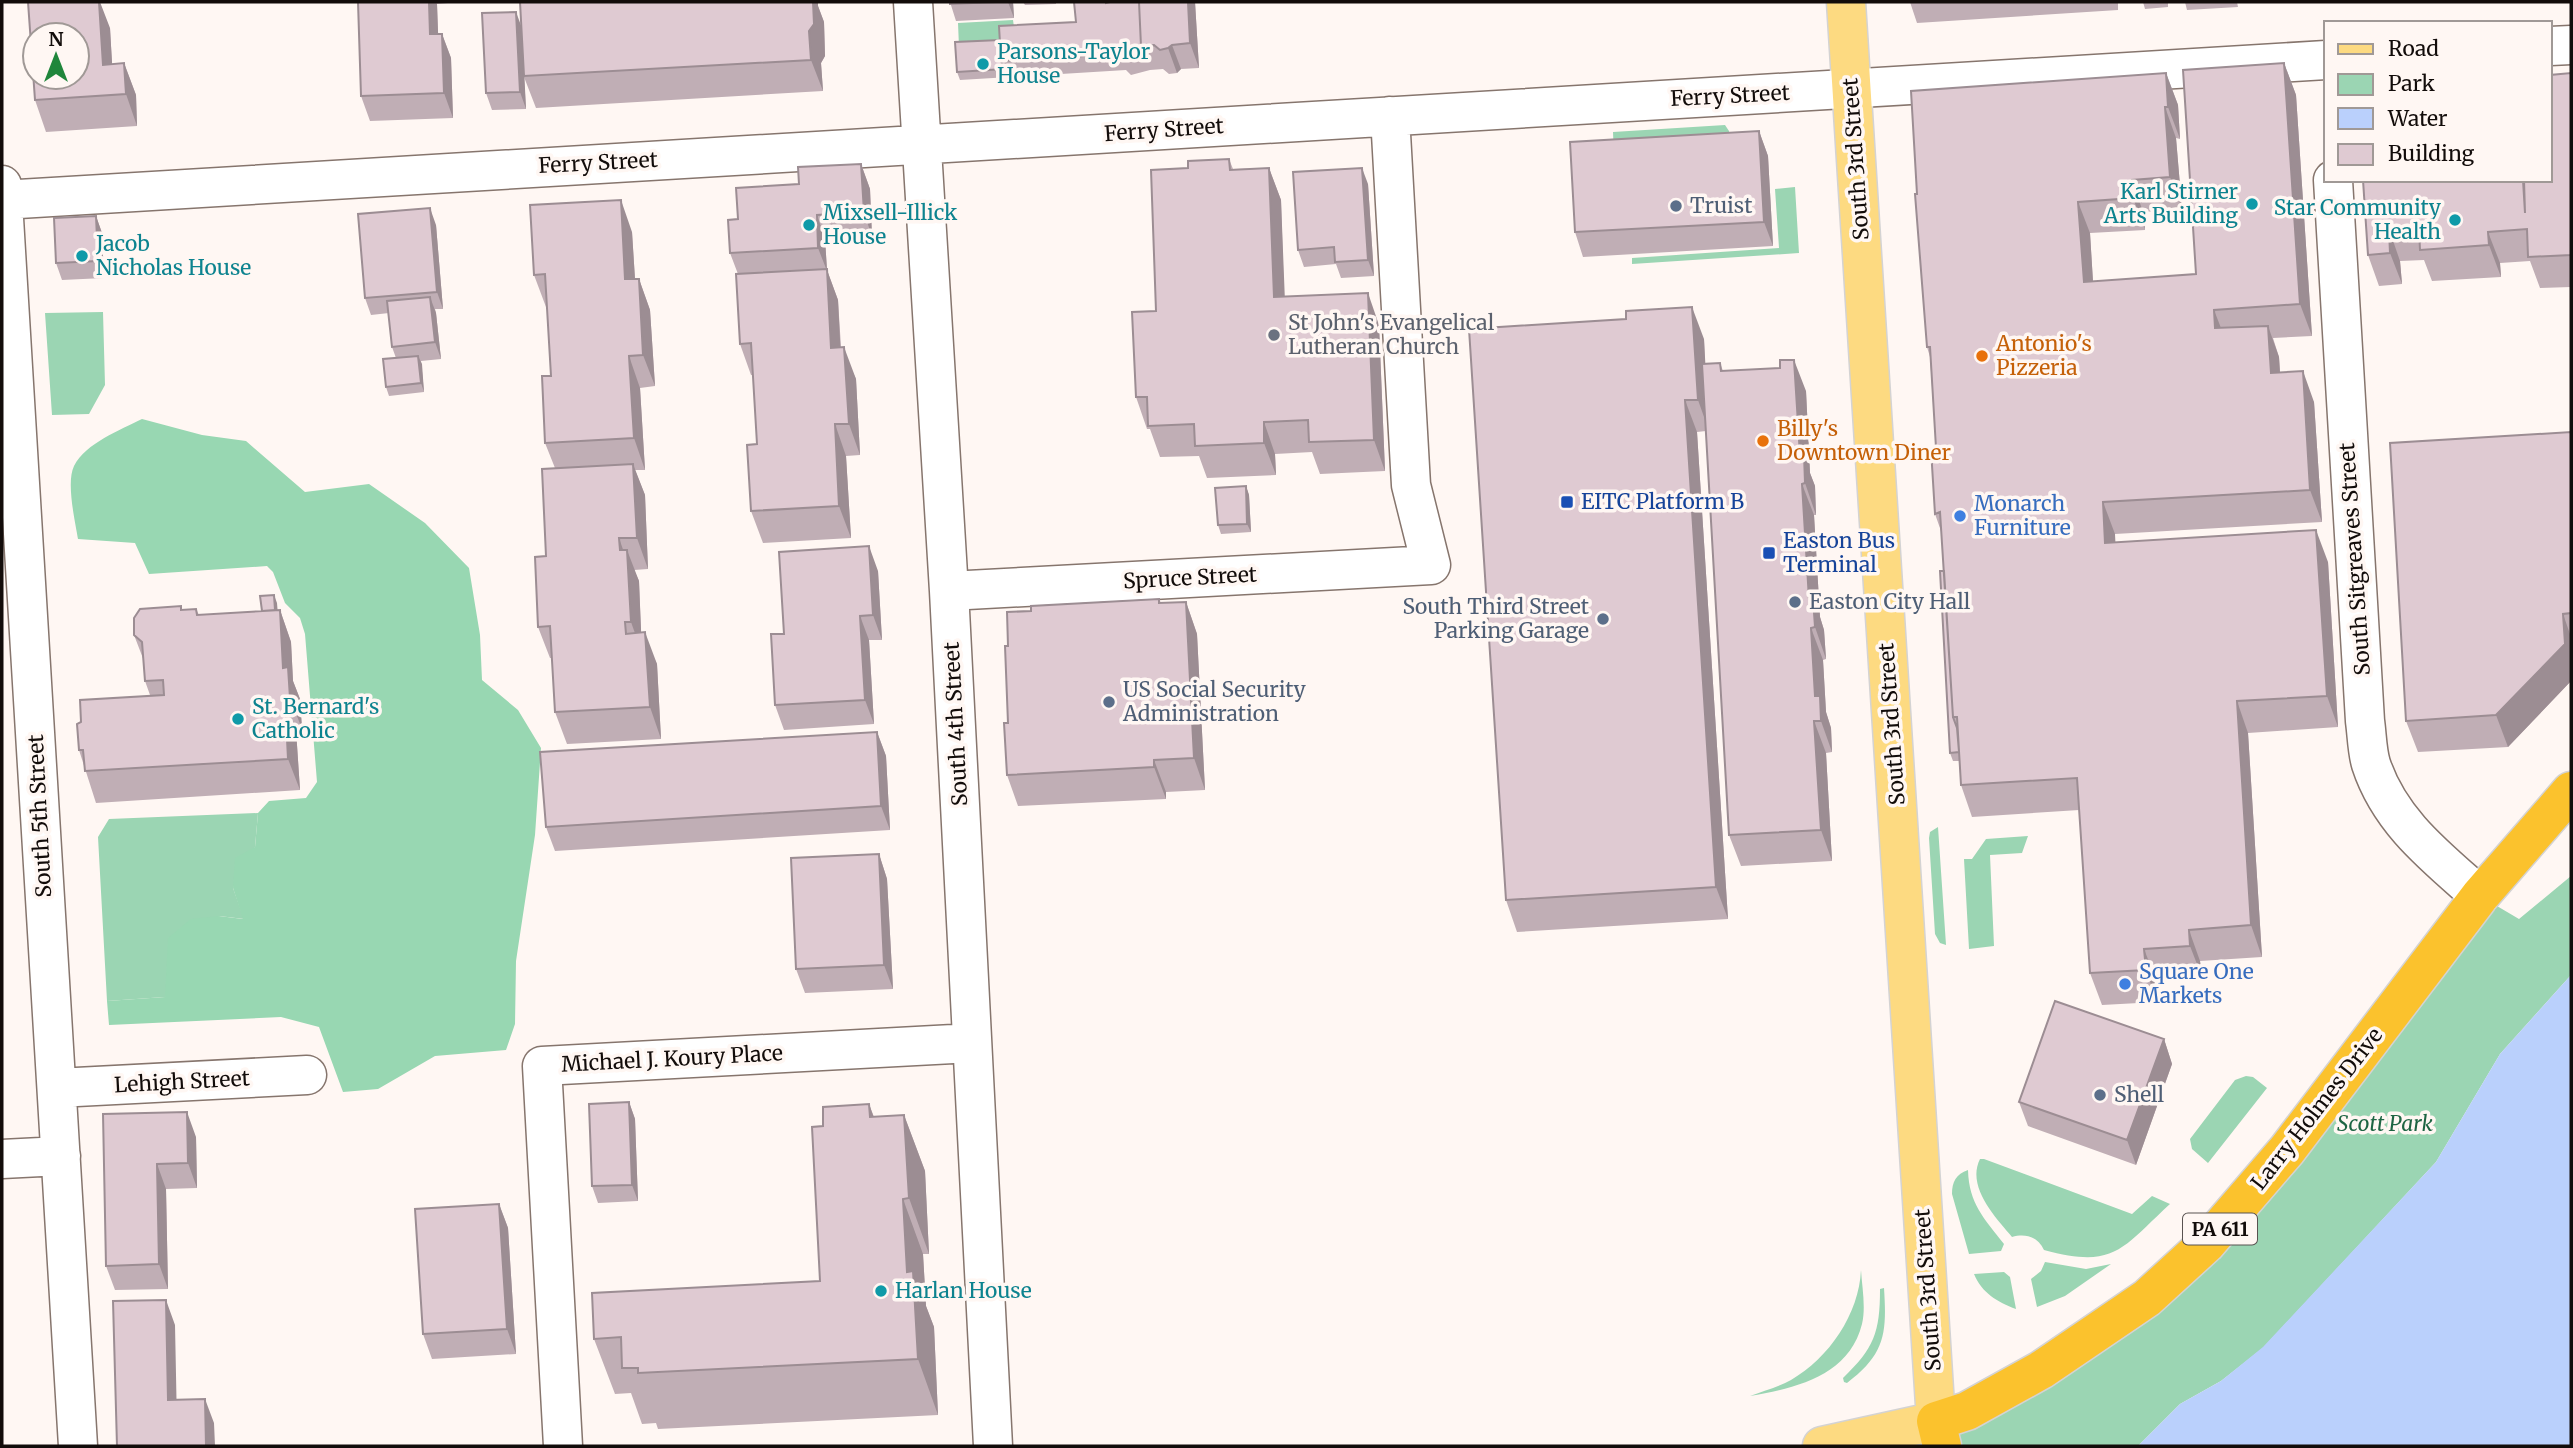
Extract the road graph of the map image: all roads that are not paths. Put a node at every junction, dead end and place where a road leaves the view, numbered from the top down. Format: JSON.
{"nodes":[{"id":1,"x":913,"y":2,"type":"edge"},
{"id":2,"x":1846,"y":2,"type":"edge"},
{"id":3,"x":2571,"y":45,"type":"edge"},
{"id":4,"x":2552,"y":46,"type":"edge"},
{"id":5,"x":2324,"y":60,"type":"edge"},
{"id":6,"x":1852,"y":88,"type":"junction"},
{"id":7,"x":1390,"y":116,"type":"junction"},
{"id":8,"x":922,"y":144,"type":"junction"},
{"id":9,"x":2333,"y":182,"type":"edge"},
{"id":10,"x":2,"y":185,"type":"edge"},
{"id":11,"x":2,"y":200,"type":"edge"},
{"id":12,"x":950,"y":591,"type":"junction"},
{"id":13,"x":2571,"y":791,"type":"edge"},
{"id":14,"x":2480,"y":897,"type":"junction"},
{"id":15,"x":972,"y":1043,"type":"junction"},
{"id":16,"x":307,"y":1075,"type":"dead end"},
{"id":17,"x":57,"y":1088,"type":"junction"},
{"id":18,"x":61,"y":1156,"type":"junction"},
{"id":19,"x":2,"y":1159,"type":"edge"},
{"id":20,"x":1939,"y":1434,"type":"edge"},
{"id":21,"x":78,"y":1446,"type":"edge"},
{"id":22,"x":563,"y":1446,"type":"edge"},
{"id":23,"x":993,"y":1446,"type":"edge"},
{"id":24,"x":1822,"y":1446,"type":"edge"}],
"edges":[{"from":1,"to":8,"type":"street","name":"South 4th Street"},
{"from":2,"to":6,"type":"main road","name":"South 3rd Street"},
{"from":3,"to":4,"type":"street"},
{"from":5,"to":6,"type":"street","name":"Ferry Street"},
{"from":6,"to":7,"type":"street","name":"Ferry Street"},
{"from":6,"to":20,"type":"main road","name":"South 3rd Street"},
{"from":7,"to":8,"type":"street","name":"Ferry Street"},
{"from":7,"to":12,"type":"street","name":"Spruce Street"},
{"from":8,"to":11,"type":"street","name":"Ferry Street"},
{"from":8,"to":12,"type":"street","name":"South 4th Street"},
{"from":9,"to":14,"type":"street","name":"South Sitgreaves Street"},
{"from":10,"to":11,"type":"street","name":"South 5th Street"},
{"from":11,"to":17,"type":"street","name":"South 5th Street"},
{"from":12,"to":15,"type":"street","name":"South 4th Street"},
{"from":13,"to":14,"type":"highway","name":"Larry Holmes Drive","number":"PA 611"},
{"from":14,"to":20,"type":"highway","name":"Larry Holmes Drive","number":"PA 611"},
{"from":15,"to":22,"type":"street","name":"Michael J. Koury Place"},
{"from":15,"to":23,"type":"street","name":"South 4th Street"},
{"from":16,"to":17,"type":"street","name":"Lehigh Street"},
{"from":17,"to":18,"type":"street","name":"South 5th Street"},
{"from":18,"to":19,"type":"street"},
{"from":18,"to":21,"type":"street","name":"South 5th Street"},
{"from":20,"to":24,"type":"main road","name":"Larry Holmes Drive"}]}
